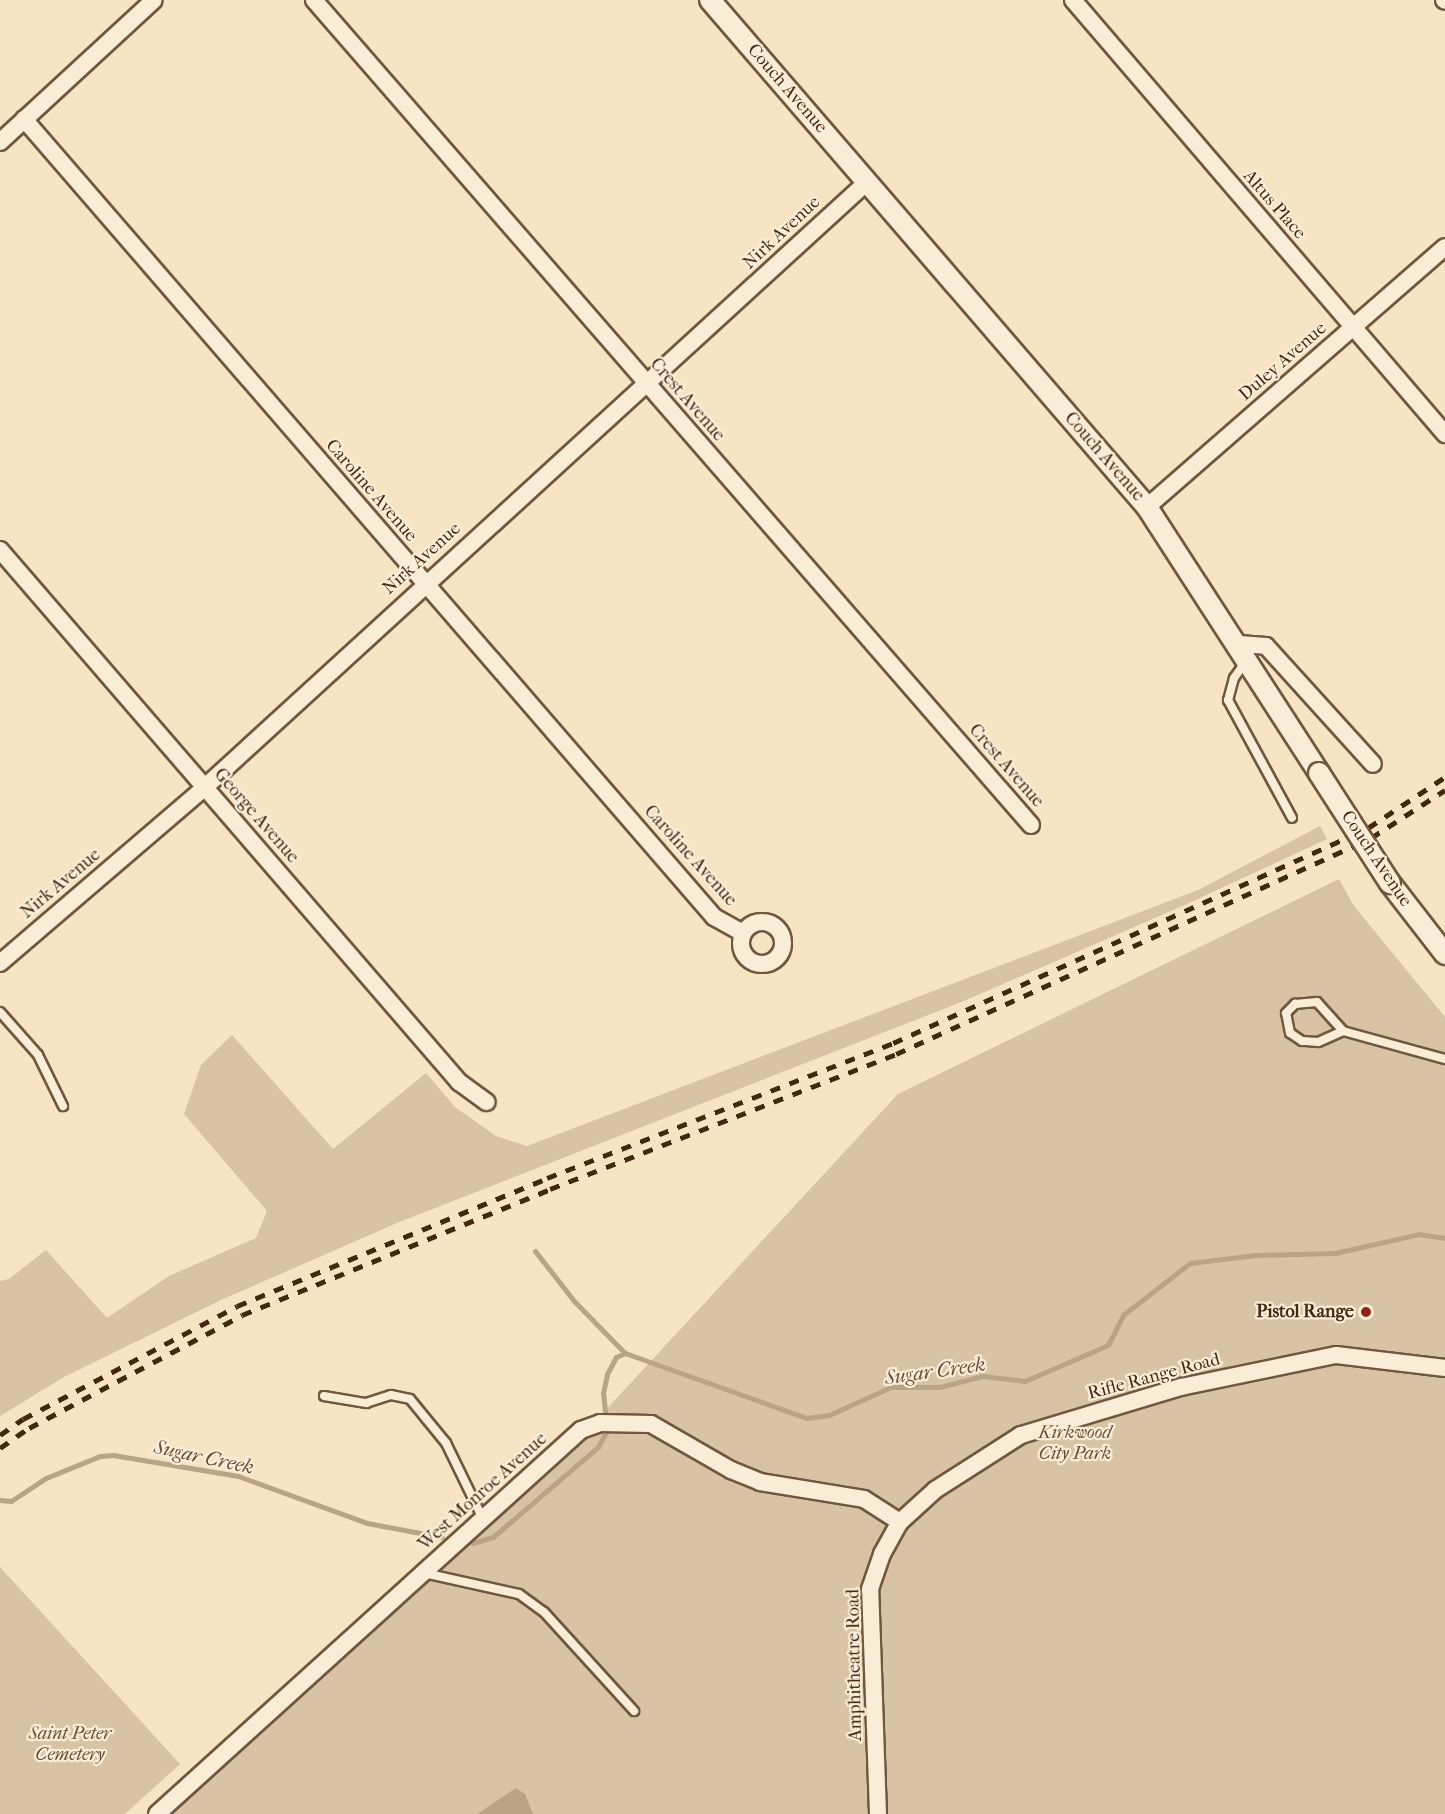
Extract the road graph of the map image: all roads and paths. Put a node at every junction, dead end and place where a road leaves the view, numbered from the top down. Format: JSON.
{"nodes":[{"id":1,"x":154,"y":0,"type":"edge"},
{"id":2,"x":314,"y":0,"type":"edge"},
{"id":3,"x":710,"y":0,"type":"edge"},
{"id":4,"x":1073,"y":0,"type":"edge"},
{"id":5,"x":24,"y":119,"type":"junction"},
{"id":6,"x":0,"y":142,"type":"edge"},
{"id":7,"x":867,"y":182,"type":"junction"},
{"id":8,"x":1445,"y":247,"type":"edge"},
{"id":9,"x":1353,"y":327,"type":"junction"},
{"id":10,"x":647,"y":383,"type":"junction"},
{"id":11,"x":1445,"y":434,"type":"edge"},
{"id":12,"x":1147,"y":507,"type":"junction"},
{"id":13,"x":0,"y":550,"type":"edge"},
{"id":14,"x":425,"y":582,"type":"junction"},
{"id":15,"x":1244,"y":651,"type":"junction"},
{"id":16,"x":1373,"y":764,"type":"dead end"},
{"id":17,"x":205,"y":787,"type":"junction"},
{"id":18,"x":1292,"y":818,"type":"dead end"},
{"id":19,"x":1031,"y":825,"type":"dead end"},
{"id":20,"x":743,"y":933,"type":"dead end"},
{"id":21,"x":1445,"y":954,"type":"edge"},
{"id":22,"x":0,"y":963,"type":"edge"},
{"id":23,"x":0,"y":1012,"type":"edge"},
{"id":24,"x":1343,"y":1031,"type":"junction"},
{"id":25,"x":1445,"y":1059,"type":"edge"},
{"id":26,"x":488,"y":1102,"type":"dead end"},
{"id":27,"x":63,"y":1106,"type":"dead end"},
{"id":28,"x":1445,"y":1368,"type":"edge"},
{"id":29,"x":324,"y":1396,"type":"dead end"},
{"id":30,"x":483,"y":1519,"type":"junction"},
{"id":31,"x":900,"y":1522,"type":"junction"},
{"id":32,"x":424,"y":1572,"type":"junction"},
{"id":33,"x":634,"y":1711,"type":"dead end"},
{"id":34,"x":157,"y":1814,"type":"edge"},
{"id":35,"x":878,"y":1814,"type":"edge"}],
"edges":[{"from":1,"to":5,"type":"street"},
{"from":2,"to":10,"type":"street","name":"Crest Avenue"},
{"from":3,"to":7,"type":"street","name":"Couch Avenue"},
{"from":4,"to":9,"type":"street","name":"Altus Place"},
{"from":5,"to":6,"type":"street"},
{"from":5,"to":14,"type":"street","name":"Caroline Avenue"},
{"from":7,"to":10,"type":"street","name":"Nirk Avenue"},
{"from":7,"to":12,"type":"street","name":"Couch Avenue"},
{"from":8,"to":9,"type":"street","name":"Duley Avenue"},
{"from":9,"to":11,"type":"street","name":"Altus Place"},
{"from":9,"to":12,"type":"street","name":"Duley Avenue"},
{"from":10,"to":14,"type":"street","name":"Nirk Avenue"},
{"from":10,"to":19,"type":"street","name":"Crest Avenue"},
{"from":12,"to":15,"type":"street","name":"Couch Avenue"},
{"from":13,"to":17,"type":"street","name":"George Avenue"},
{"from":14,"to":17,"type":"street","name":"Nirk Avenue"},
{"from":14,"to":20,"type":"street","name":"Caroline Avenue"},
{"from":15,"to":16,"type":"street"},
{"from":15,"to":18,"type":"lane"},
{"from":15,"to":21,"type":"street","name":"Couch Avenue","bridge":true},
{"from":17,"to":22,"type":"street","name":"Nirk Avenue"},
{"from":17,"to":26,"type":"street","name":"George Avenue"},
{"from":23,"to":27,"type":"lane"},
{"from":24,"to":24,"type":"lane"},
{"from":24,"to":25,"type":"lane"},
{"from":28,"to":31,"type":"street","name":"Rifle Range Road"},
{"from":29,"to":30,"type":"lane"},
{"from":30,"to":31,"type":"street","name":"West Monroe Avenue"},
{"from":30,"to":32,"type":"street","name":"West Monroe Avenue"},
{"from":31,"to":35,"type":"street","name":"Amphitheatre Road"},
{"from":32,"to":33,"type":"lane"},
{"from":32,"to":34,"type":"street","name":"West Monroe Avenue"}]}
